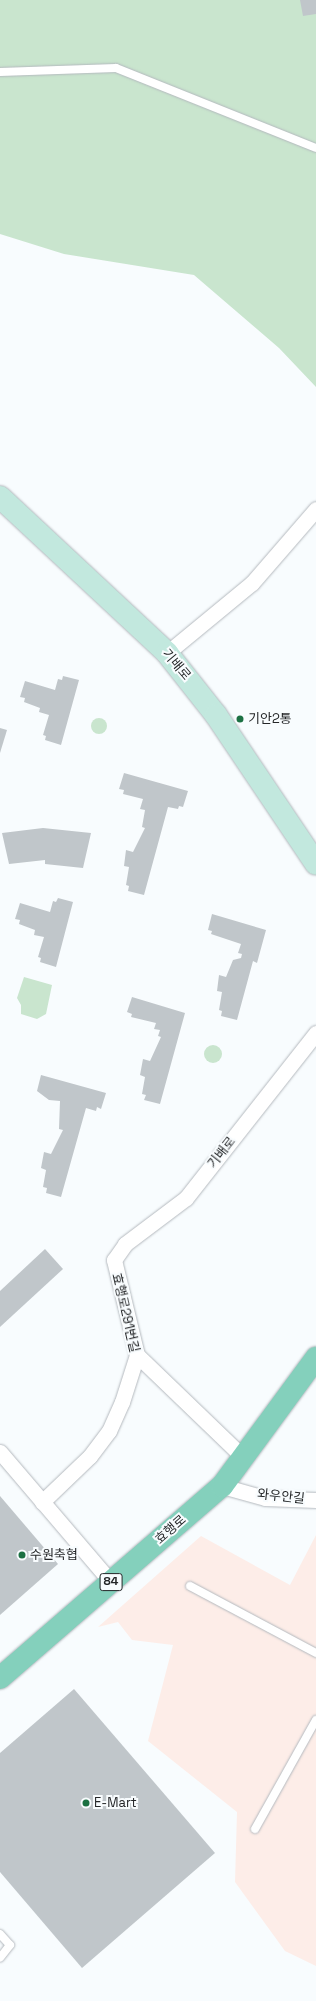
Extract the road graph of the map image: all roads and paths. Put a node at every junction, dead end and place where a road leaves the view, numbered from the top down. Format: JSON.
{"nodes":[{"id":1,"x":0,"y":72,"type":"edge"},
{"id":2,"x":316,"y":148,"type":"edge"},
{"id":3,"x":0,"y":497,"type":"edge"},
{"id":4,"x":316,"y":509,"type":"edge"},
{"id":5,"x":167,"y":653,"type":"junction"},
{"id":6,"x":316,"y":864,"type":"edge"},
{"id":7,"x":316,"y":1033,"type":"edge"},
{"id":8,"x":114,"y":1260,"type":"joint"},
{"id":9,"x":137,"y":1355,"type":"junction"},
{"id":10,"x":316,"y":1358,"type":"edge"},
{"id":11,"x":0,"y":1452,"type":"edge"},
{"id":12,"x":245,"y":1458,"type":"junction"},
{"id":13,"x":222,"y":1486,"type":"junction"},
{"id":14,"x":316,"y":1500,"type":"edge"},
{"id":15,"x":42,"y":1502,"type":"junction"},
{"id":16,"x":111,"y":1582,"type":"junction"},
{"id":17,"x":190,"y":1586,"type":"dead end"},
{"id":18,"x":316,"y":1654,"type":"edge"},
{"id":19,"x":0,"y":1678,"type":"edge"},
{"id":20,"x":316,"y":1720,"type":"edge"},
{"id":21,"x":255,"y":1830,"type":"dead end"},
{"id":22,"x":0,"y":1934,"type":"edge"},
{"id":23,"x":0,"y":1958,"type":"edge"}],
"edges":[{"from":1,"to":2,"type":"lane"},
{"from":3,"to":5,"type":"street","name":"기배로"},
{"from":4,"to":5,"type":"street"},
{"from":5,"to":6,"type":"street","name":"기배로"},
{"from":7,"to":8,"type":"street","name":"기배로"},
{"from":8,"to":9,"type":"street","name":"효행로291번길"},
{"from":9,"to":12,"type":"street"},
{"from":9,"to":15,"type":"street","name":"효행로291번길"},
{"from":10,"to":12,"type":"main road","name":"효행로","number":"84"},
{"from":11,"to":15,"type":"street"},
{"from":12,"to":13,"type":"main road","name":"효행로","number":"84"},
{"from":13,"to":14,"type":"street","name":"와우안길"},
{"from":13,"to":16,"type":"main road","name":"효행로","number":"84"},
{"from":15,"to":16,"type":"street"},
{"from":16,"to":19,"type":"main road","name":"효행로","number":"84"},
{"from":17,"to":18,"type":"lane"},
{"from":20,"to":21,"type":"lane"},
{"from":22,"to":23,"type":"lane"}]}
